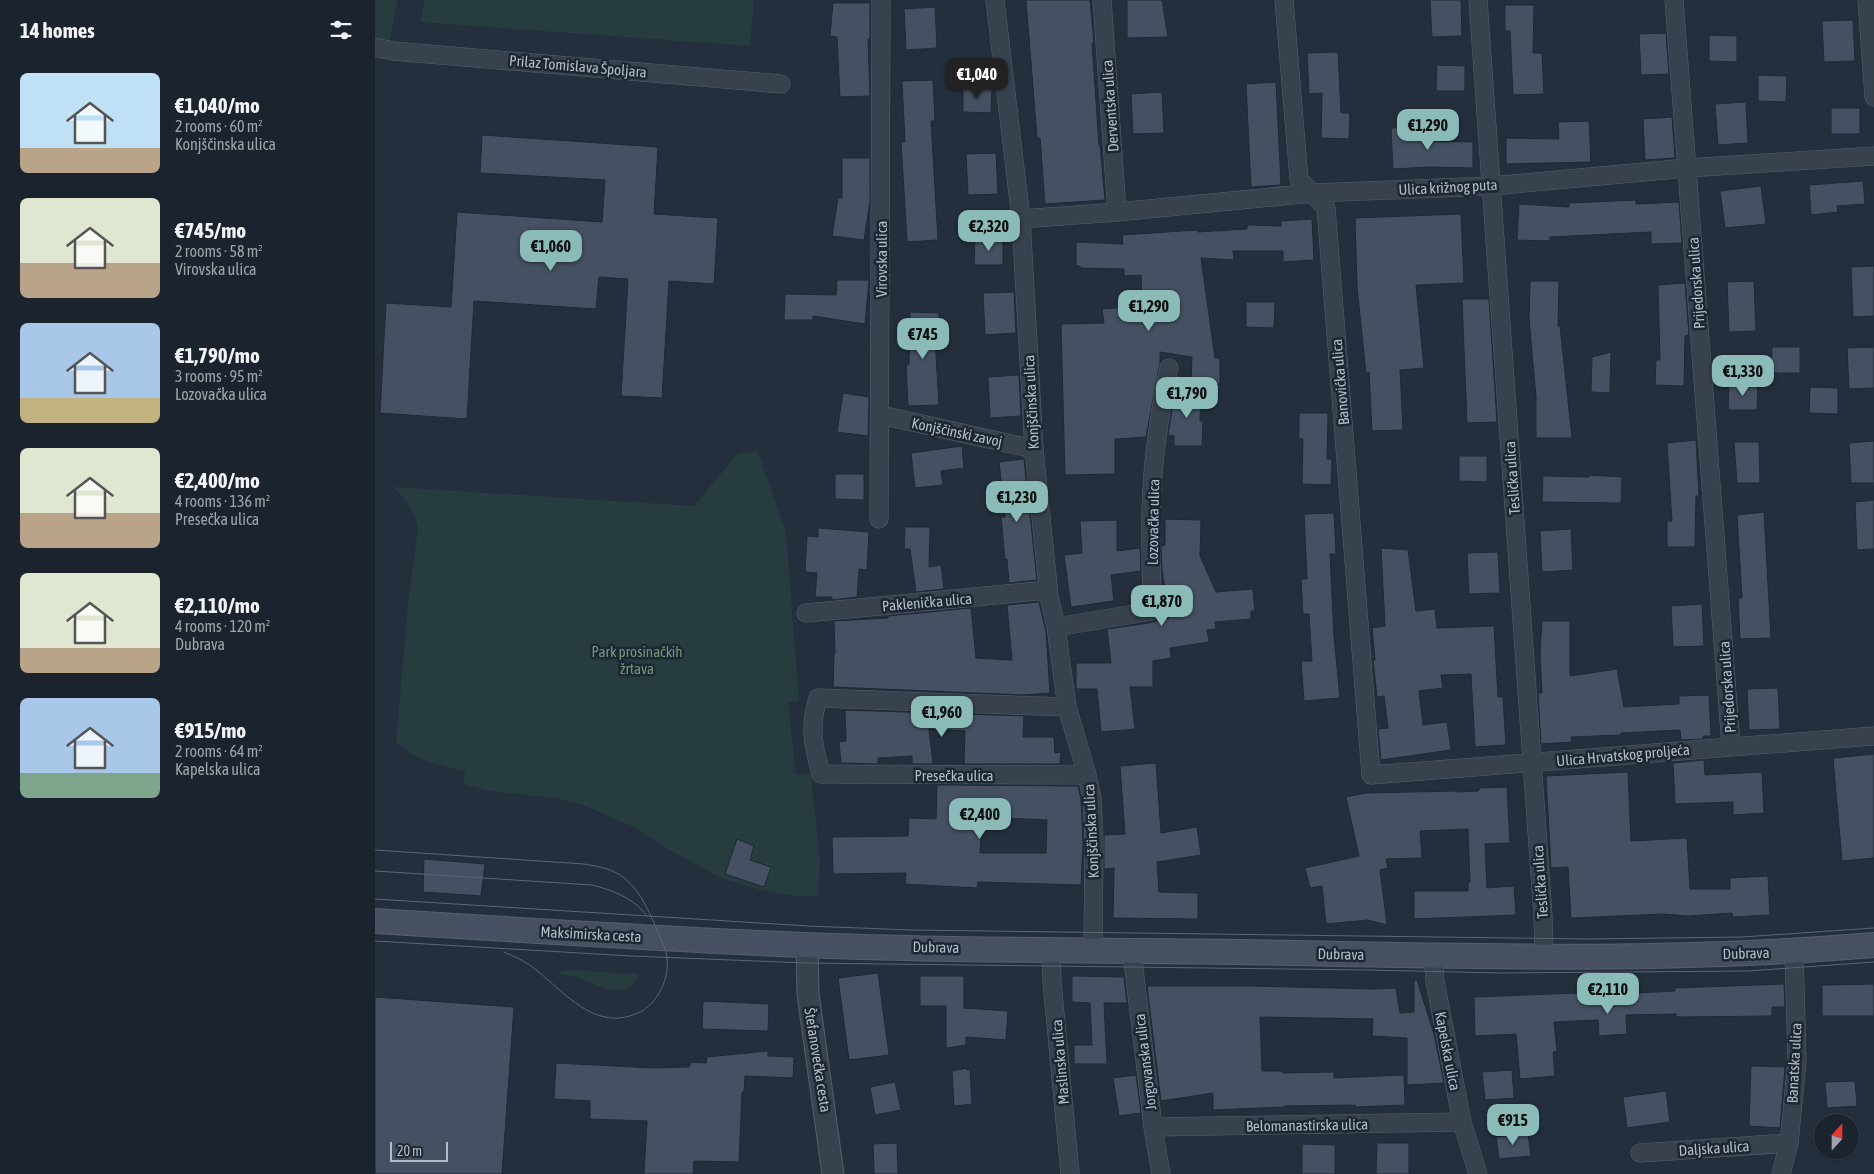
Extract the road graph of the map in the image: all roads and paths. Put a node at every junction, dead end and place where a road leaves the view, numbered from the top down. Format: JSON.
{"nodes":[{"id":1,"x":881,"y":0,"type":"edge"},
{"id":2,"x":995,"y":0,"type":"edge"},
{"id":3,"x":1102,"y":0,"type":"edge"},
{"id":4,"x":1284,"y":0,"type":"edge"},
{"id":5,"x":1478,"y":0,"type":"edge"},
{"id":6,"x":1674,"y":0,"type":"edge"},
{"id":7,"x":1867,"y":0,"type":"edge"},
{"id":8,"x":375,"y":47,"type":"edge"},
{"id":9,"x":781,"y":84,"type":"dead end"},
{"id":10,"x":1874,"y":97,"type":"edge"},
{"id":11,"x":1874,"y":156,"type":"edge"},
{"id":12,"x":1687,"y":168,"type":"junction"},
{"id":13,"x":1492,"y":186,"type":"junction"},
{"id":14,"x":1313,"y":193,"type":"junction"},
{"id":15,"x":1117,"y":212,"type":"junction"},
{"id":16,"x":1021,"y":219,"type":"junction"},
{"id":17,"x":1169,"y":368,"type":"dead end"},
{"id":18,"x":881,"y":415,"type":"junction"},
{"id":19,"x":1034,"y":449,"type":"junction"},
{"id":20,"x":879,"y":518,"type":"dead end"},
{"id":21,"x":1048,"y":590,"type":"junction"},
{"id":22,"x":806,"y":614,"type":"dead end"},
{"id":23,"x":1056,"y":627,"type":"junction"},
{"id":24,"x":1067,"y":707,"type":"junction"},
{"id":25,"x":1874,"y":736,"type":"edge"},
{"id":26,"x":1731,"y":746,"type":"junction"},
{"id":27,"x":1531,"y":763,"type":"junction"},
{"id":28,"x":1371,"y":775,"type":"joint"},
{"id":29,"x":1087,"y":776,"type":"junction"},
{"id":30,"x":375,"y":921,"type":"edge"},
{"id":31,"x":807,"y":945,"type":"junction"},
{"id":32,"x":1874,"y":945,"type":"edge"},
{"id":33,"x":1051,"y":949,"type":"junction"},
{"id":34,"x":1093,"y":950,"type":"junction"},
{"id":35,"x":1127,"y":950,"type":"junction"},
{"id":36,"x":1794,"y":951,"type":"junction"},
{"id":37,"x":1433,"y":955,"type":"junction"},
{"id":38,"x":1544,"y":956,"type":"junction"},
{"id":39,"x":1462,"y":1122,"type":"junction"},
{"id":40,"x":1153,"y":1127,"type":"junction"},
{"id":41,"x":1789,"y":1143,"type":"junction"},
{"id":42,"x":1640,"y":1153,"type":"dead end"},
{"id":43,"x":833,"y":1174,"type":"edge"},
{"id":44,"x":1070,"y":1174,"type":"edge"},
{"id":45,"x":1161,"y":1174,"type":"edge"},
{"id":46,"x":1478,"y":1174,"type":"edge"},
{"id":47,"x":1781,"y":1174,"type":"edge"}],
"edges":[{"from":1,"to":18,"type":"street","name":"Virovska ulica"},
{"from":2,"to":16,"type":"street","name":"Konjščinska ulica"},
{"from":3,"to":15,"type":"street","name":"Derventska ulica"},
{"from":4,"to":14,"type":"street","name":"Banovićka ulica"},
{"from":5,"to":13,"type":"street","name":"Teslićka ulica"},
{"from":6,"to":12,"type":"street","name":"Prijedorska ulica"},
{"from":7,"to":10,"type":"street"},
{"from":8,"to":9,"type":"street","name":"Prilaz Tomislava Špoljara"},
{"from":11,"to":12,"type":"street","name":"Ulica križnog puta"},
{"from":12,"to":13,"type":"street","name":"Ulica križnog puta"},
{"from":12,"to":26,"type":"street","name":"Prijedorska ulica"},
{"from":13,"to":14,"type":"street","name":"Ulica križnog puta"},
{"from":13,"to":27,"type":"street","name":"Teslićka ulica"},
{"from":14,"to":15,"type":"street","name":"Ulica križnog puta"},
{"from":14,"to":28,"type":"street","name":"Banovićka ulica"},
{"from":15,"to":16,"type":"street","name":"Ulica križnog puta"},
{"from":16,"to":19,"type":"street","name":"Konjščinska ulica"},
{"from":17,"to":23,"type":"street","name":"Lozovačka ulica"},
{"from":18,"to":19,"type":"street","name":"Konjščinski zavoj"},
{"from":18,"to":20,"type":"street","name":"Virovska ulica"},
{"from":19,"to":21,"type":"street","name":"Konjščinska ulica"},
{"from":21,"to":22,"type":"street","name":"Paklenička ulica"},
{"from":21,"to":23,"type":"street","name":"Konjščinska ulica"},
{"from":23,"to":24,"type":"street","name":"Konjščinska ulica"},
{"from":24,"to":29,"type":"street","name":"Konjščinska ulica"},
{"from":24,"to":29,"type":"street","name":"Presečka ulica"},
{"from":25,"to":26,"type":"street","name":"Ulica Hrvatskog proljeća"},
{"from":26,"to":27,"type":"street","name":"Ulica Hrvatskog proljeća"},
{"from":27,"to":28,"type":"street","name":"Ulica Hrvatskog proljeća"},
{"from":27,"to":38,"type":"street","name":"Teslićka ulica"},
{"from":29,"to":34,"type":"street","name":"Konjščinska ulica"},
{"from":30,"to":31,"type":"main road","name":"Maksimirska cesta"},
{"from":31,"to":33,"type":"main road","name":"Dubrava"},
{"from":31,"to":43,"type":"street","name":"Štefanovečka cesta"},
{"from":32,"to":36,"type":"main road","name":"Dubrava"},
{"from":33,"to":34,"type":"main road","name":"Dubrava"},
{"from":33,"to":44,"type":"street","name":"Maslinska ulica"},
{"from":34,"to":35,"type":"main road","name":"Dubrava"},
{"from":35,"to":37,"type":"main road","name":"Dubrava"},
{"from":35,"to":40,"type":"street","name":"Jorgovanska ulica"},
{"from":36,"to":38,"type":"main road","name":"Dubrava"},
{"from":36,"to":41,"type":"street","name":"Banatska ulica"},
{"from":37,"to":38,"type":"main road","name":"Dubrava"},
{"from":37,"to":39,"type":"street","name":"Kapelska ulica"},
{"from":39,"to":40,"type":"street","name":"Belomanastirska ulica"},
{"from":39,"to":46,"type":"street","name":"Kapelska ulica"},
{"from":40,"to":45,"type":"street","name":"Jorgovanska ulica"},
{"from":41,"to":42,"type":"street","name":"Daljska ulica"},
{"from":41,"to":47,"type":"street","name":"Banatska ulica"}]}
